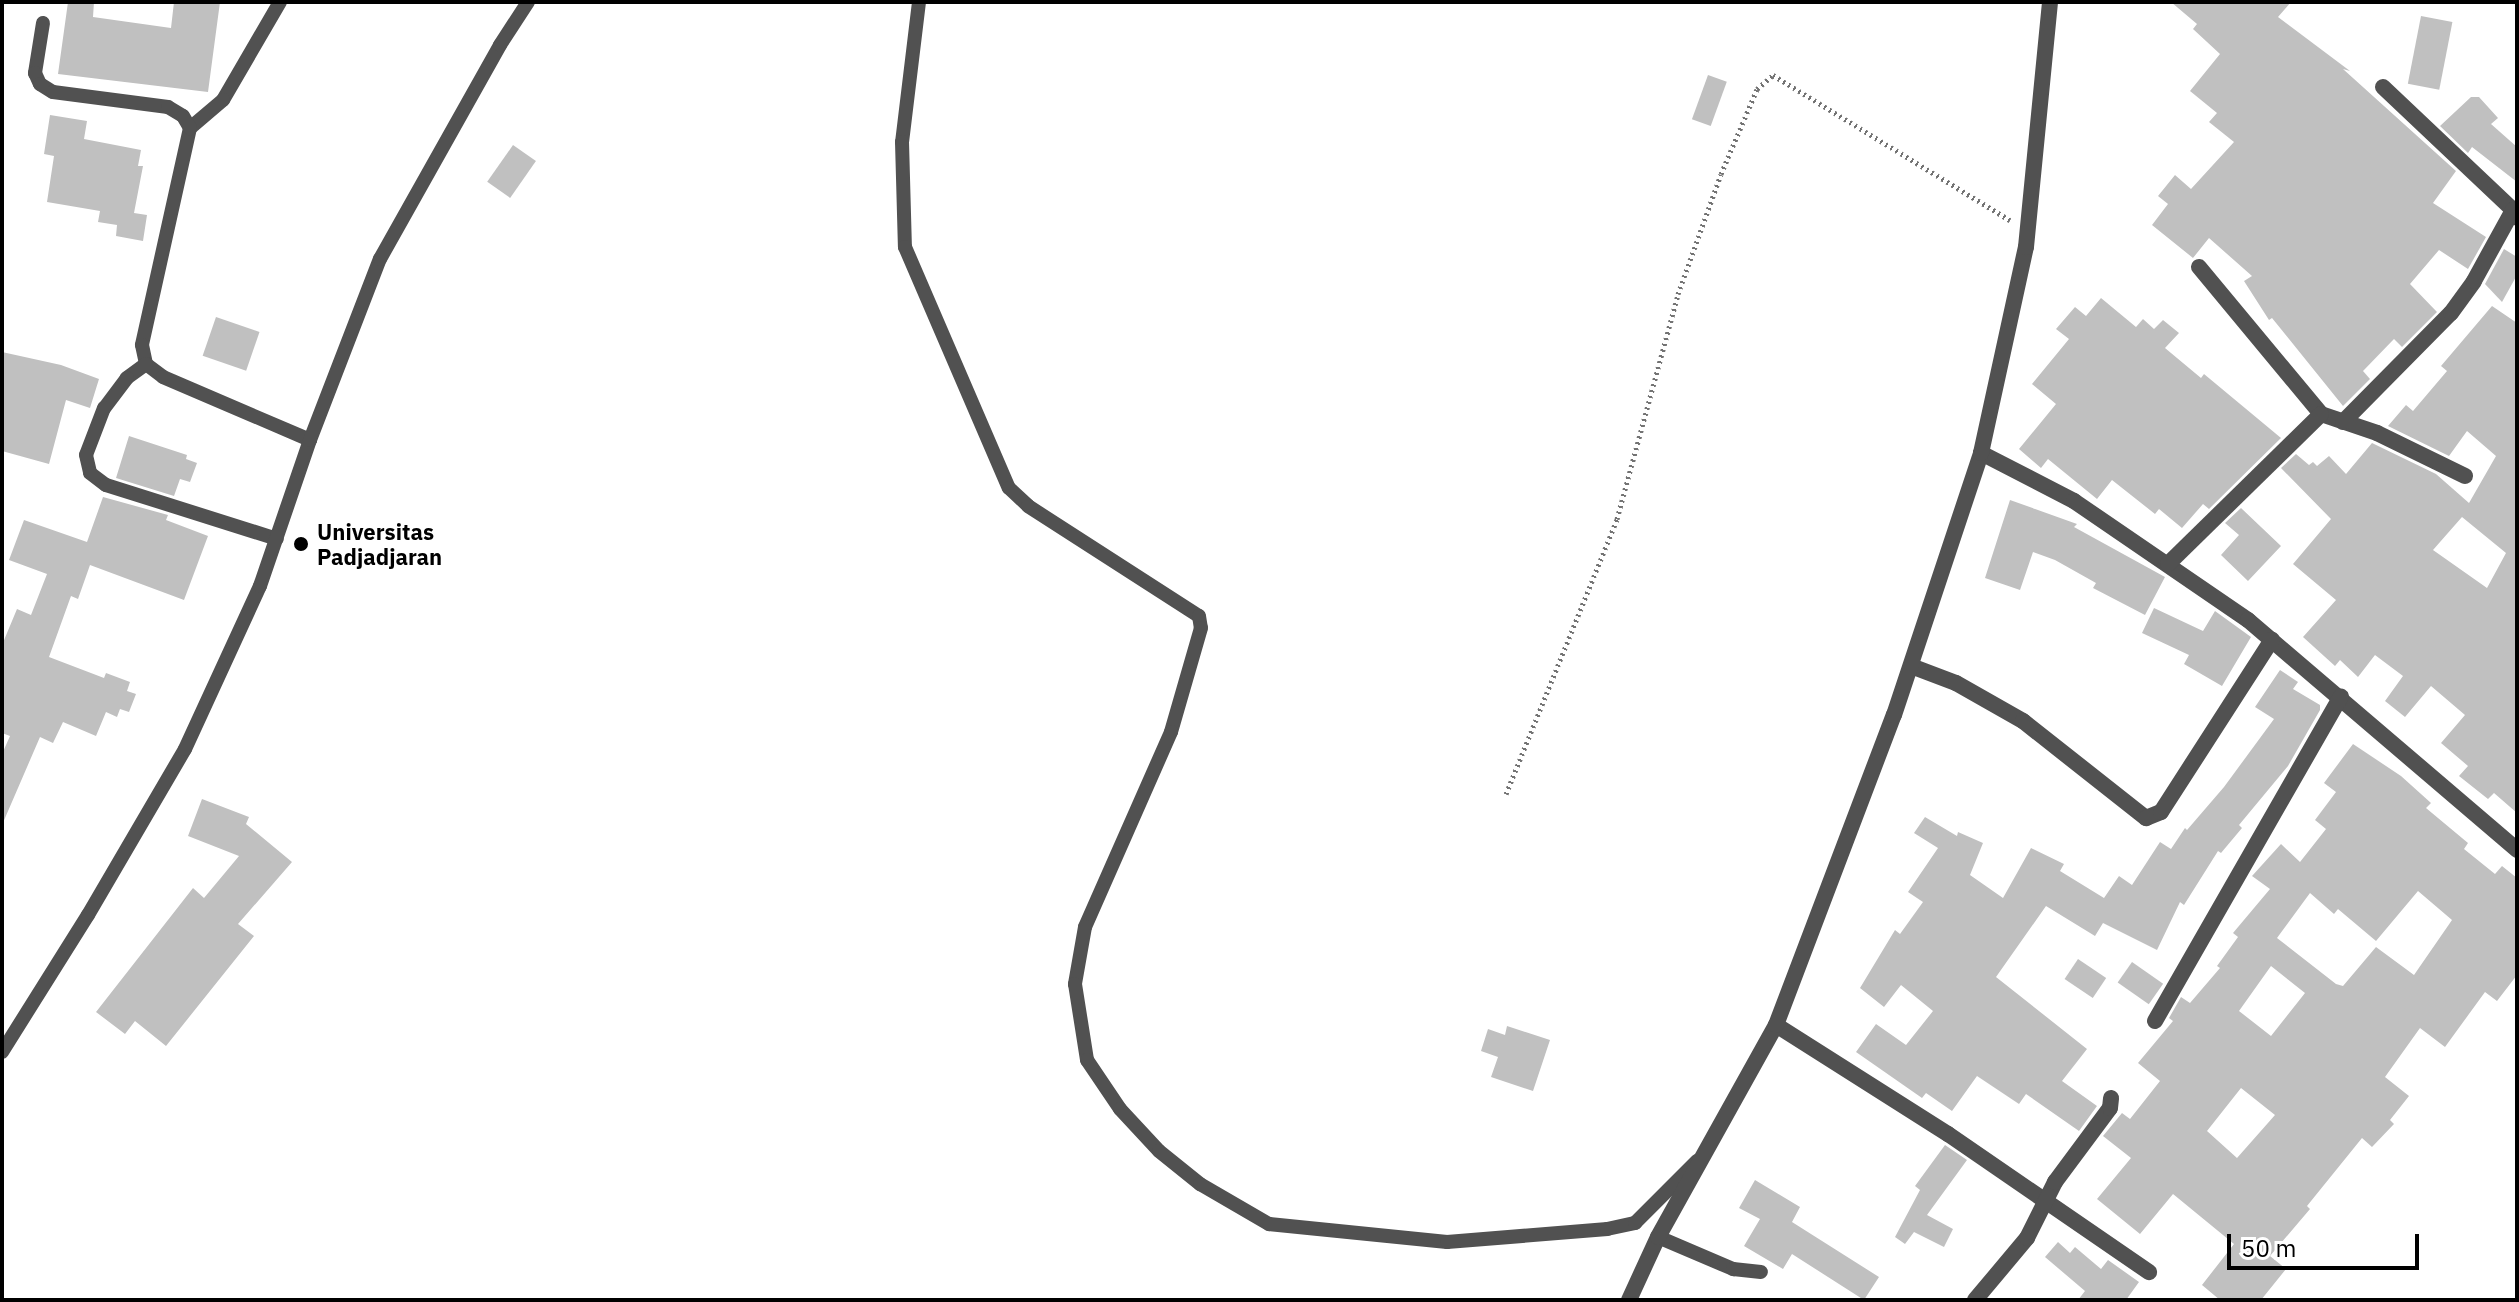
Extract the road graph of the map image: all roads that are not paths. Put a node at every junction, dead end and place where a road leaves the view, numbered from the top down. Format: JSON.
{"nodes":[{"id":1,"x":280,"y":2,"type":"edge"},
{"id":2,"x":528,"y":2,"type":"edge"},
{"id":3,"x":919,"y":2,"type":"edge"},
{"id":4,"x":2050,"y":2,"type":"edge"},
{"id":5,"x":43,"y":23,"type":"dead end"},
{"id":6,"x":2383,"y":87,"type":"dead end"},
{"id":7,"x":190,"y":128,"type":"junction"},
{"id":8,"x":2515,"y":215,"type":"edge"},
{"id":9,"x":2199,"y":267,"type":"dead end"},
{"id":10,"x":146,"y":364,"type":"junction"},
{"id":11,"x":2321,"y":414,"type":"junction"},
{"id":12,"x":2343,"y":422,"type":"junction"},
{"id":13,"x":310,"y":440,"type":"junction"},
{"id":14,"x":1981,"y":453,"type":"junction"},
{"id":15,"x":2465,"y":476,"type":"dead end"},
{"id":16,"x":277,"y":539,"type":"junction"},
{"id":17,"x":2168,"y":564,"type":"junction"},
{"id":18,"x":2272,"y":640,"type":"junction"},
{"id":19,"x":1911,"y":666,"type":"junction"},
{"id":20,"x":2341,"y":696,"type":"junction"},
{"id":21,"x":2517,"y":850,"type":"edge"},
{"id":22,"x":2155,"y":1021,"type":"dead end"},
{"id":23,"x":1776,"y":1025,"type":"junction"},
{"id":24,"x":2,"y":1052,"type":"edge"},
{"id":25,"x":2111,"y":1098,"type":"dead end"},
{"id":26,"x":1724,"y":1123,"type":"junction"},
{"id":27,"x":2046,"y":1204,"type":"junction"},
{"id":28,"x":1658,"y":1237,"type":"junction"},
{"id":29,"x":1761,"y":1272,"type":"dead end"},
{"id":30,"x":2149,"y":1272,"type":"dead end"},
{"id":31,"x":1629,"y":1300,"type":"edge"},
{"id":32,"x":1975,"y":1300,"type":"edge"}],
"edges":[{"from":1,"to":7,"type":"lane"},
{"from":2,"to":13,"type":"lane"},
{"from":3,"to":26,"type":"lane"},
{"from":4,"to":14,"type":"street"},
{"from":5,"to":7,"type":"lane"},
{"from":6,"to":8,"type":"street"},
{"from":7,"to":10,"type":"lane"},
{"from":8,"to":12,"type":"street"},
{"from":9,"to":11,"type":"street"},
{"from":10,"to":13,"type":"lane"},
{"from":10,"to":16,"type":"lane"},
{"from":11,"to":12,"type":"street"},
{"from":11,"to":17,"type":"street"},
{"from":12,"to":15,"type":"street"},
{"from":13,"to":16,"type":"lane"},
{"from":14,"to":17,"type":"street"},
{"from":14,"to":19,"type":"street"},
{"from":16,"to":24,"type":"lane"},
{"from":17,"to":18,"type":"street"},
{"from":18,"to":19,"type":"street"},
{"from":18,"to":20,"type":"street"},
{"from":19,"to":23,"type":"street"},
{"from":20,"to":21,"type":"street"},
{"from":20,"to":22,"type":"street"},
{"from":23,"to":26,"type":"street"},
{"from":23,"to":27,"type":"street"},
{"from":25,"to":27,"type":"street"},
{"from":26,"to":28,"type":"street"},
{"from":27,"to":30,"type":"street"},
{"from":27,"to":32,"type":"street"},
{"from":28,"to":29,"type":"lane"},
{"from":28,"to":31,"type":"street"}]}
